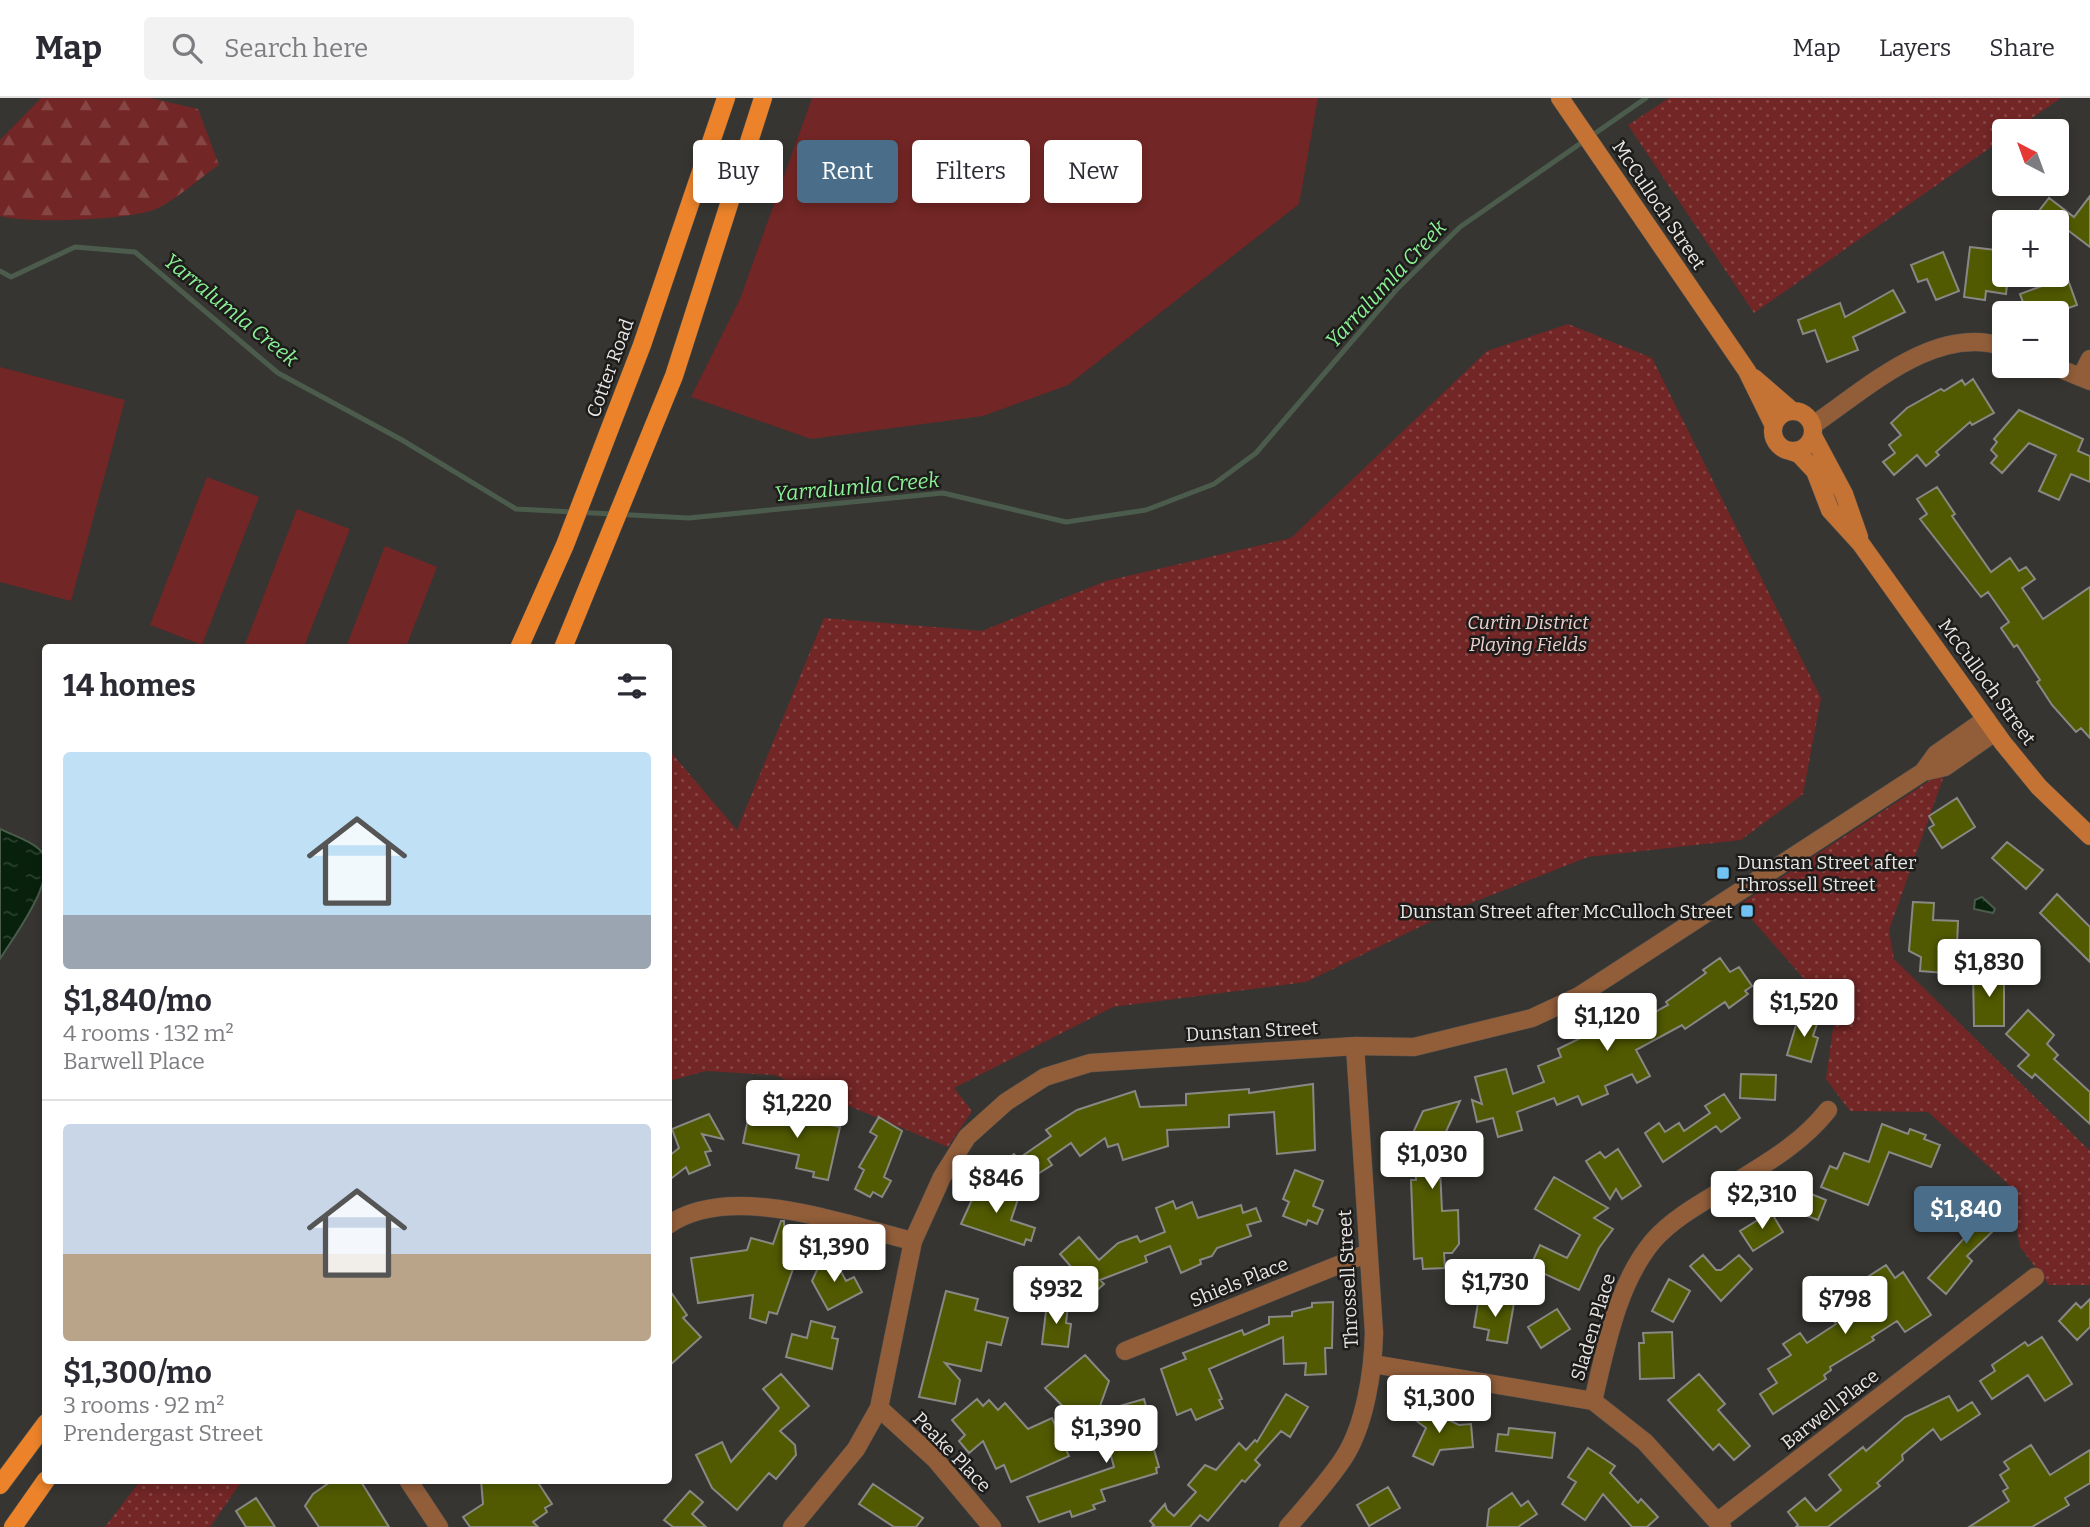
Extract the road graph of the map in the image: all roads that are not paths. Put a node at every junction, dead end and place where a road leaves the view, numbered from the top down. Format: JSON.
{"nodes":[{"id":1,"x":726,"y":98,"type":"edge"},
{"id":2,"x":763,"y":98,"type":"edge"},
{"id":3,"x":1565,"y":105,"type":"edge"},
{"id":4,"x":1992,"y":346,"type":"edge"},
{"id":5,"x":2090,"y":359,"type":"edge"},
{"id":6,"x":1746,"y":371,"type":"junction"},
{"id":7,"x":2085,"y":379,"type":"edge"},
{"id":8,"x":1791,"y":410,"type":"junction"},
{"id":9,"x":1773,"y":425,"type":"junction"},
{"id":10,"x":1813,"y":430,"type":"junction"},
{"id":11,"x":1790,"y":451,"type":"junction"},
{"id":12,"x":1861,"y":544,"type":"junction"},
{"id":13,"x":521,"y":644,"type":"edge"},
{"id":14,"x":566,"y":644,"type":"edge"},
{"id":15,"x":1991,"y":726,"type":"junction"},
{"id":16,"x":2090,"y":836,"type":"edge"},
{"id":17,"x":1355,"y":1045,"type":"junction"},
{"id":18,"x":1828,"y":1110,"type":"dead end"},
{"id":19,"x":672,"y":1223,"type":"edge"},
{"id":20,"x":913,"y":1241,"type":"junction"},
{"id":21,"x":1368,"y":1253,"type":"junction"},
{"id":22,"x":2035,"y":1277,"type":"dead end"},
{"id":23,"x":1125,"y":1351,"type":"dead end"},
{"id":24,"x":1373,"y":1364,"type":"junction"},
{"id":25,"x":1593,"y":1401,"type":"junction"},
{"id":26,"x":879,"y":1408,"type":"junction"},
{"id":27,"x":42,"y":1428,"type":"edge"},
{"id":28,"x":43,"y":1484,"type":"edge"},
{"id":29,"x":411,"y":1484,"type":"edge"},
{"id":30,"x":0,"y":1485,"type":"edge"},
{"id":31,"x":1719,"y":1525,"type":"edge"},
{"id":32,"x":13,"y":1527,"type":"edge"},
{"id":33,"x":439,"y":1527,"type":"edge"},
{"id":34,"x":792,"y":1527,"type":"edge"},
{"id":35,"x":992,"y":1527,"type":"edge"},
{"id":36,"x":1287,"y":1527,"type":"edge"}],
"edges":[{"from":1,"to":13,"type":"main road","name":"Cotter Road"},
{"from":2,"to":14,"type":"main road"},
{"from":3,"to":6,"type":"main road","name":"McCulloch Street"},
{"from":4,"to":10,"type":"street"},
{"from":5,"to":7,"type":"street"},
{"from":6,"to":8,"type":"main road","name":"McCulloch Street"},
{"from":6,"to":9,"type":"main road","name":"McCulloch Street"},
{"from":8,"to":9,"type":"main road"},
{"from":8,"to":10,"type":"main road"},
{"from":9,"to":11,"type":"main road"},
{"from":10,"to":11,"type":"main road"},
{"from":10,"to":12,"type":"main road","name":"McCulloch Street"},
{"from":11,"to":12,"type":"main road","name":"McCulloch Street"},
{"from":12,"to":15,"type":"main road","name":"McCulloch Street"},
{"from":15,"to":16,"type":"main road","name":"McCulloch Street"},
{"from":15,"to":17,"type":"street","name":"Dunstan Street"},
{"from":17,"to":20,"type":"street","name":"Dunstan Street"},
{"from":17,"to":21,"type":"street","name":"Throssell Street"},
{"from":18,"to":25,"type":"street","name":"Sladen Place"},
{"from":19,"to":20,"type":"street"},
{"from":20,"to":26,"type":"street","name":"Dunstan Street"},
{"from":21,"to":23,"type":"street","name":"Shiels Place"},
{"from":21,"to":24,"type":"street","name":"Throssell Street"},
{"from":22,"to":31,"type":"street","name":"Barwell Place"},
{"from":24,"to":25,"type":"street"},
{"from":24,"to":36,"type":"street","name":"Throssell Street"},
{"from":25,"to":31,"type":"street"},
{"from":26,"to":34,"type":"street","name":"Dunstan Street"},
{"from":26,"to":35,"type":"street","name":"Peake Place"},
{"from":27,"to":30,"type":"main road"},
{"from":28,"to":32,"type":"main road"},
{"from":29,"to":33,"type":"street"}]}
